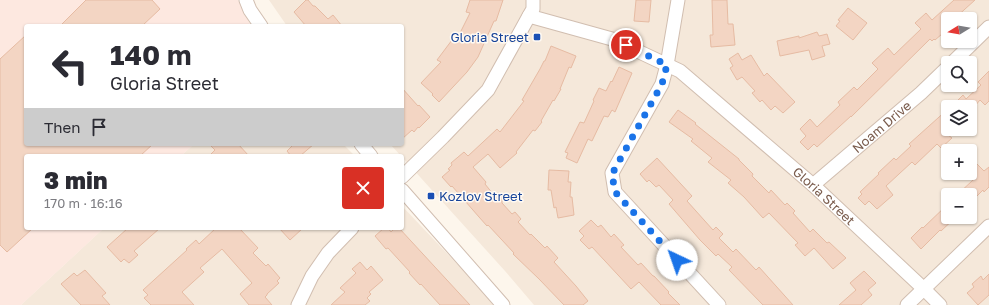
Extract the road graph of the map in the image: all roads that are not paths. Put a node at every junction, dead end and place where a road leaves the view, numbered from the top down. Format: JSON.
{"nodes":[{"id":1,"x":246,"y":0,"type":"edge"},
{"id":2,"x":533,"y":0,"type":"edge"},
{"id":3,"x":678,"y":0,"type":"edge"},
{"id":4,"x":529,"y":16,"type":"junction"},
{"id":5,"x":260,"y":24,"type":"edge"},
{"id":6,"x":989,"y":27,"type":"edge"},
{"id":7,"x":959,"y":56,"type":"edge"},
{"id":8,"x":667,"y":65,"type":"junction"},
{"id":9,"x":941,"y":74,"type":"edge"},
{"id":10,"x":363,"y":146,"type":"edge"},
{"id":11,"x":369,"y":154,"type":"edge"},
{"id":12,"x":404,"y":174,"type":"edge"},
{"id":13,"x":813,"y":185,"type":"junction"},
{"id":14,"x":404,"y":192,"type":"edge"},
{"id":15,"x":989,"y":226,"type":"edge"},
{"id":16,"x":350,"y":230,"type":"edge"},
{"id":17,"x":924,"y":289,"type":"junction"},
{"id":18,"x":298,"y":305,"type":"edge"},
{"id":19,"x":503,"y":305,"type":"edge"},
{"id":20,"x":719,"y":305,"type":"edge"},
{"id":21,"x":907,"y":305,"type":"edge"},
{"id":22,"x":940,"y":305,"type":"edge"}],
"edges":[{"from":1,"to":5,"type":"street"},
{"from":2,"to":4,"type":"street"},
{"from":3,"to":8,"type":"street"},
{"from":4,"to":8,"type":"street","name":"Gloria Street"},
{"from":4,"to":12,"type":"street"},
{"from":6,"to":7,"type":"street"},
{"from":8,"to":13,"type":"street","name":"Gloria Street"},
{"from":8,"to":20,"type":"street"},
{"from":9,"to":13,"type":"street","name":"Noam Drive"},
{"from":10,"to":11,"type":"street"},
{"from":13,"to":17,"type":"street","name":"Gloria Street"},
{"from":14,"to":19,"type":"street"},
{"from":15,"to":17,"type":"street"},
{"from":16,"to":18,"type":"street"},
{"from":17,"to":21,"type":"street"},
{"from":17,"to":22,"type":"street","name":"Gloria Street"}]}
